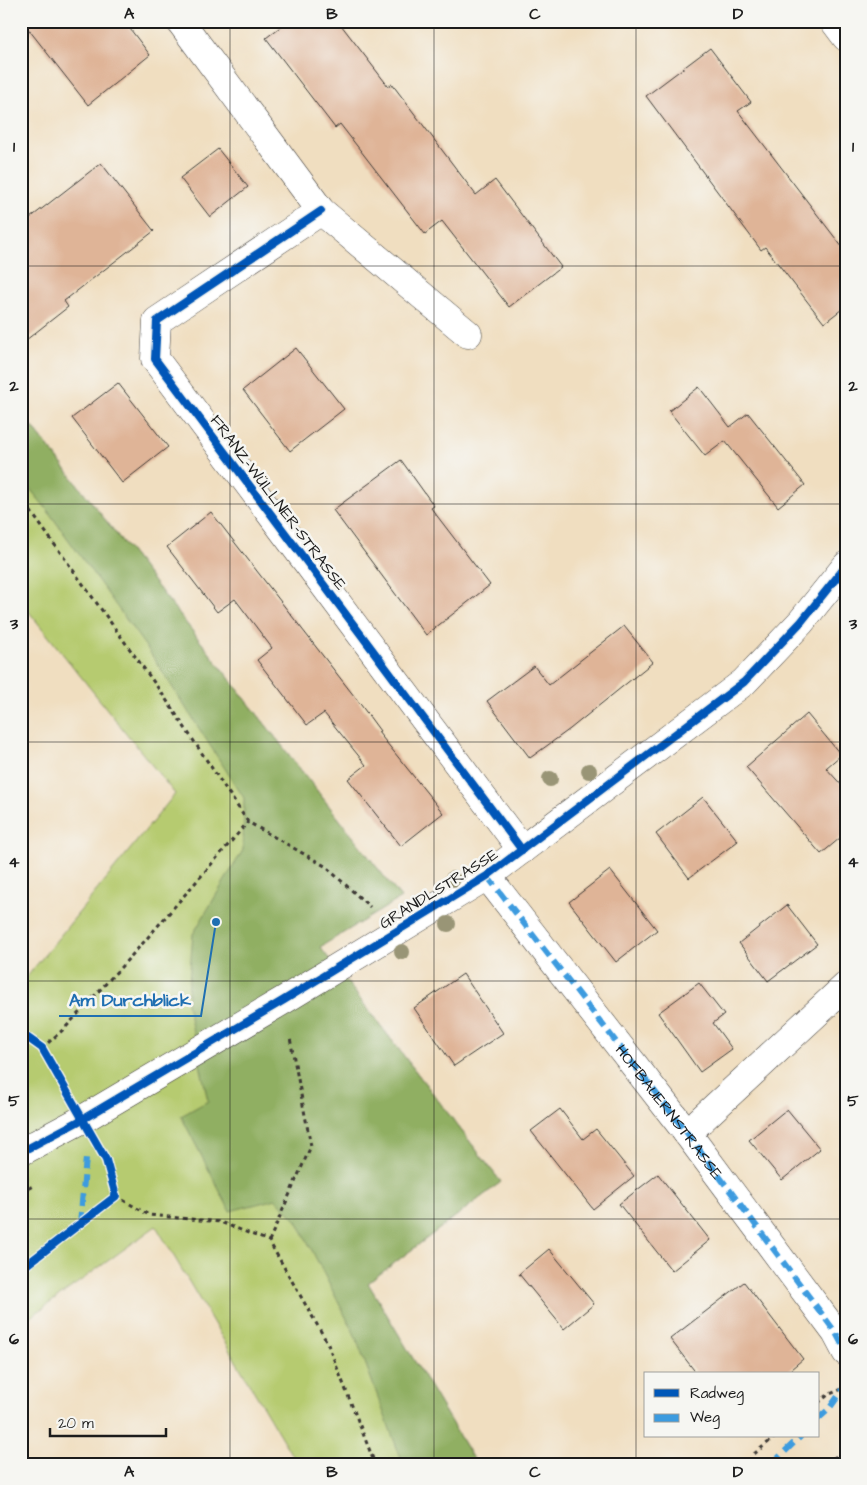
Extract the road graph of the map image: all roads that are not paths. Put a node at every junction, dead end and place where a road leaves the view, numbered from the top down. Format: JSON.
{"nodes":[{"id":1,"x":180,"y":21,"type":"edge"},
{"id":2,"x":834,"y":21,"type":"edge"},
{"id":3,"x":846,"y":37,"type":"edge"},
{"id":4,"x":321,"y":211,"type":"junction"},
{"id":5,"x":468,"y":334,"type":"dead end"},
{"id":6,"x":846,"y":566,"type":"edge"},
{"id":7,"x":522,"y":850,"type":"junction"},
{"id":8,"x":487,"y":876,"type":"junction"},
{"id":9,"x":846,"y":986,"type":"edge"},
{"id":10,"x":687,"y":1133,"type":"junction"},
{"id":11,"x":21,"y":1152,"type":"edge"},
{"id":12,"x":846,"y":1352,"type":"edge"}],
"edges":[{"from":1,"to":4,"type":"street"},
{"from":2,"to":3,"type":"street"},
{"from":4,"to":5,"type":"street"},
{"from":4,"to":7,"type":"street","name":"FRANZ-WÜLLNER-STRASSE"},
{"from":6,"to":7,"type":"street","name":"GRANDLSTRASSE"},
{"from":7,"to":8,"type":"street","name":"GRANDLSTRASSE"},
{"from":8,"to":10,"type":"street","name":"HOFBAUERNSTRASSE"},
{"from":8,"to":11,"type":"street","name":"GRANDLSTRASSE"},
{"from":9,"to":10,"type":"street"},
{"from":10,"to":12,"type":"street","name":"HOFBAUERNSTRASSE"}]}
